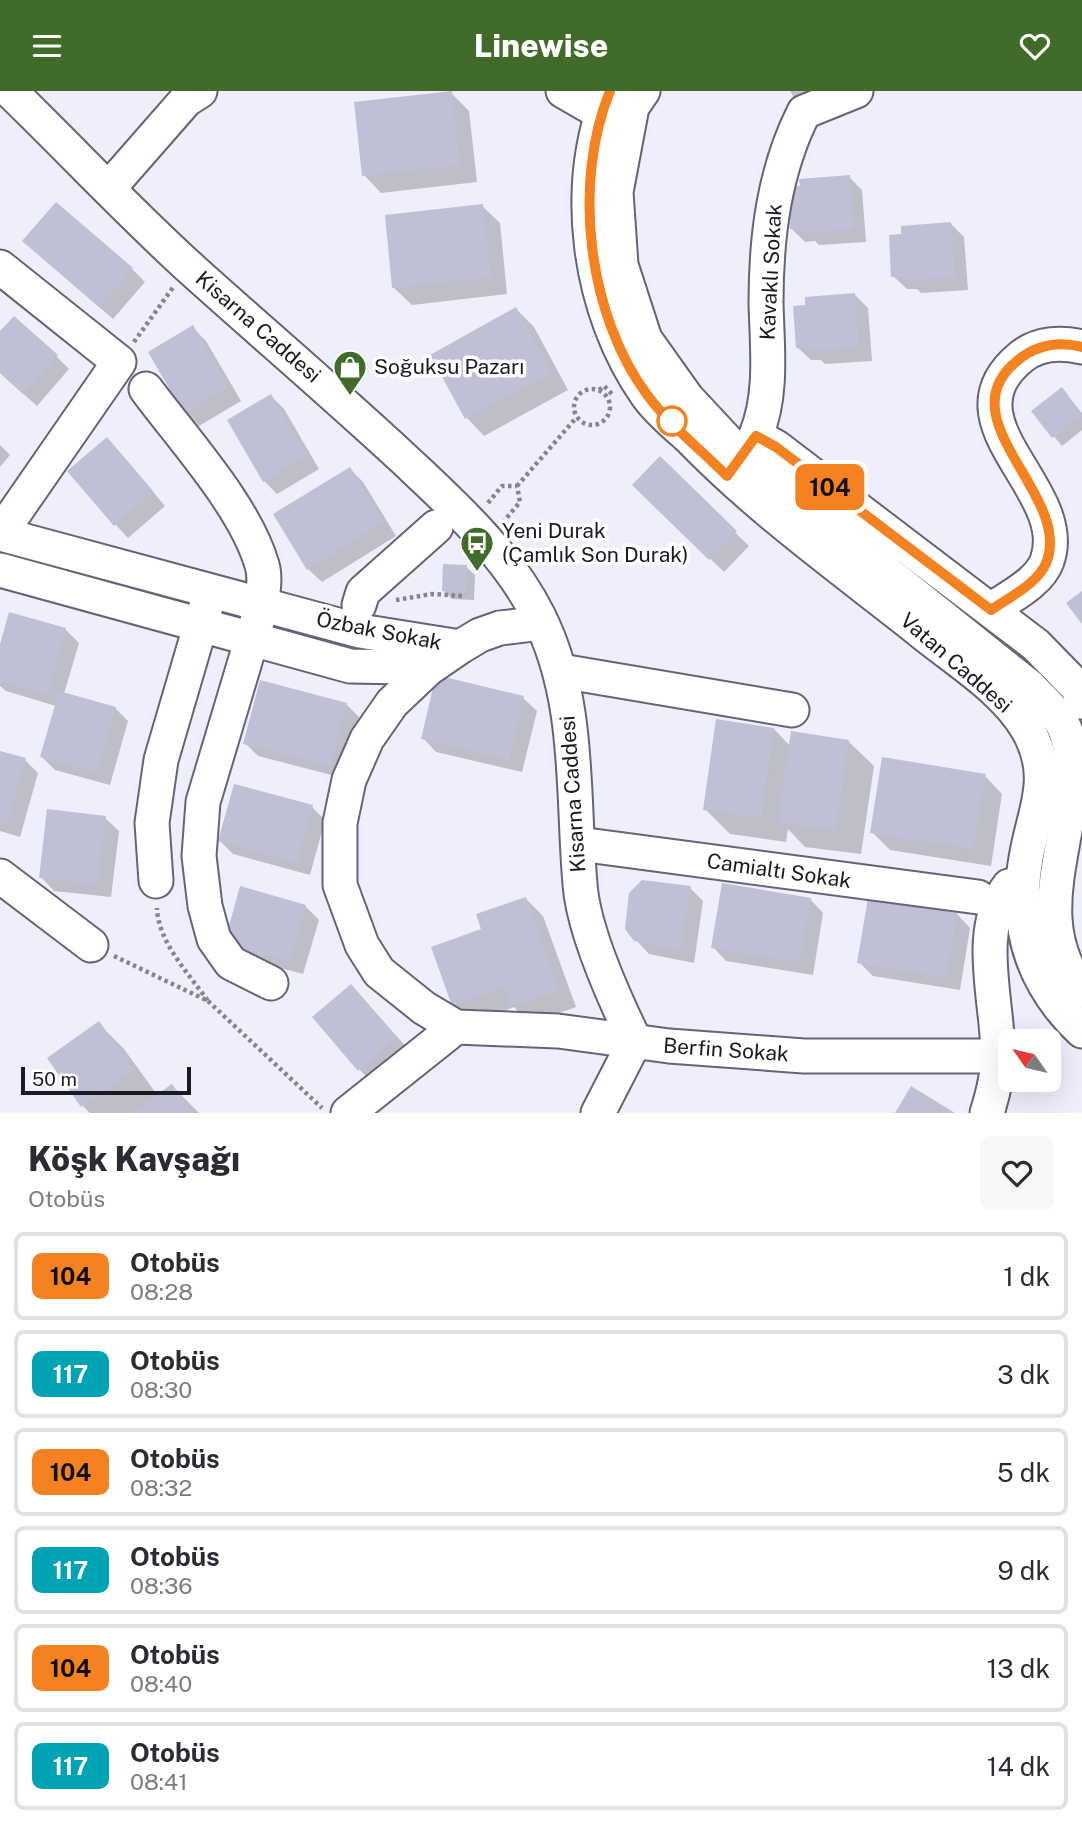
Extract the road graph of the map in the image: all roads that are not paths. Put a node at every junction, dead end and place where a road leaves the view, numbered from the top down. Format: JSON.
{"nodes":[{"id":1,"x":10,"y":91,"type":"edge"},
{"id":2,"x":200,"y":91,"type":"edge"},
{"id":3,"x":563,"y":91,"type":"edge"},
{"id":4,"x":643,"y":91,"type":"edge"},
{"id":5,"x":856,"y":91,"type":"edge"},
{"id":6,"x":607,"y":103,"type":"edge"},
{"id":7,"x":109,"y":188,"type":"junction"},
{"id":8,"x":0,"y":267,"type":"edge"},
{"id":9,"x":1082,"y":347,"type":"edge"},
{"id":10,"x":146,"y":389,"type":"dead end"},
{"id":11,"x":741,"y":456,"type":"junction"},
{"id":12,"x":436,"y":527,"type":"dead end"},
{"id":13,"x":0,"y":534,"type":"edge"},
{"id":14,"x":0,"y":570,"type":"edge"},
{"id":15,"x":211,"y":591,"type":"junction"},
{"id":16,"x":260,"y":604,"type":"junction"},
{"id":17,"x":359,"y":605,"type":"dead end"},
{"id":18,"x":991,"y":610,"type":"junction"},
{"id":19,"x":541,"y":623,"type":"junction"},
{"id":20,"x":200,"y":624,"type":"junction"},
{"id":21,"x":252,"y":639,"type":"junction"},
{"id":22,"x":460,"y":647,"type":"junction"},
{"id":23,"x":561,"y":671,"type":"junction"},
{"id":24,"x":1081,"y":698,"type":"edge"},
{"id":25,"x":792,"y":710,"type":"dead end"},
{"id":26,"x":1082,"y":766,"type":"edge"},
{"id":27,"x":1071,"y":799,"type":"junction"},
{"id":28,"x":579,"y":844,"type":"junction"},
{"id":29,"x":0,"y":876,"type":"edge"},
{"id":30,"x":156,"y":881,"type":"road end"},
{"id":31,"x":1024,"y":882,"type":"junction"},
{"id":32,"x":978,"y":897,"type":"dead end"},
{"id":33,"x":91,"y":945,"type":"road end"},
{"id":34,"x":1070,"y":947,"type":"edge"},
{"id":35,"x":271,"y":983,"type":"dead end"},
{"id":36,"x":1082,"y":991,"type":"edge"},
{"id":37,"x":456,"y":1027,"type":"junction"},
{"id":38,"x":1082,"y":1031,"type":"edge"},
{"id":39,"x":635,"y":1041,"type":"junction"},
{"id":40,"x":998,"y":1056,"type":"junction"},
{"id":41,"x":348,"y":1113,"type":"edge"},
{"id":42,"x":598,"y":1113,"type":"edge"},
{"id":43,"x":987,"y":1113,"type":"edge"}],
"edges":[{"from":1,"to":7,"type":"street","name":"Kisarna Caddesi"},
{"from":2,"to":7,"type":"street"},
{"from":3,"to":6,"type":"street"},
{"from":4,"to":11,"type":"street","name":"Vatan Caddesi"},
{"from":5,"to":11,"type":"street","name":"Kavaklı Sokak"},
{"from":6,"to":11,"type":"street","name":"Vatan Caddesi"},
{"from":7,"to":19,"type":"street","name":"Kisarna Caddesi"},
{"from":8,"to":13,"type":"street"},
{"from":9,"to":18,"type":"street"},
{"from":10,"to":16,"type":"street"},
{"from":11,"to":18,"type":"street"},
{"from":11,"to":27,"type":"street","name":"Vatan Caddesi"},
{"from":11,"to":31,"type":"street","name":"Vatan Caddesi"},
{"from":12,"to":17,"type":"street"},
{"from":13,"to":15,"type":"street","name":"Özbak Sokak"},
{"from":14,"to":20,"type":"street","name":"Özbak Sokak"},
{"from":15,"to":16,"type":"street","name":"Özbak Sokak"},
{"from":15,"to":20,"type":"street"},
{"from":16,"to":21,"type":"street"},
{"from":16,"to":22,"type":"street","name":"Özbak Sokak"},
{"from":18,"to":24,"type":"street"},
{"from":19,"to":22,"type":"street"},
{"from":19,"to":23,"type":"street","name":"Kisarna Caddesi"},
{"from":20,"to":21,"type":"street","name":"Özbak Sokak"},
{"from":20,"to":30,"type":"street"},
{"from":21,"to":22,"type":"street","name":"Özbak Sokak"},
{"from":21,"to":35,"type":"street"},
{"from":22,"to":37,"type":"street"},
{"from":23,"to":25,"type":"street"},
{"from":23,"to":28,"type":"street","name":"Kisarna Caddesi"},
{"from":26,"to":27,"type":"street"},
{"from":27,"to":34,"type":"street","name":"Vatan Caddesi"},
{"from":28,"to":32,"type":"street","name":"Camialtı Sokak"},
{"from":28,"to":39,"type":"street","name":"Kisarna Caddesi"},
{"from":29,"to":33,"type":"street"},
{"from":31,"to":34,"type":"street"},
{"from":31,"to":38,"type":"street","name":"Vatan Caddesi"},
{"from":31,"to":40,"type":"street"},
{"from":34,"to":36,"type":"street","name":"Vatan Caddesi"},
{"from":37,"to":39,"type":"street","name":"Berfin Sokak"},
{"from":37,"to":41,"type":"street"},
{"from":39,"to":40,"type":"street","name":"Berfin Sokak"},
{"from":39,"to":42,"type":"street"},
{"from":40,"to":43,"type":"street"}]}
